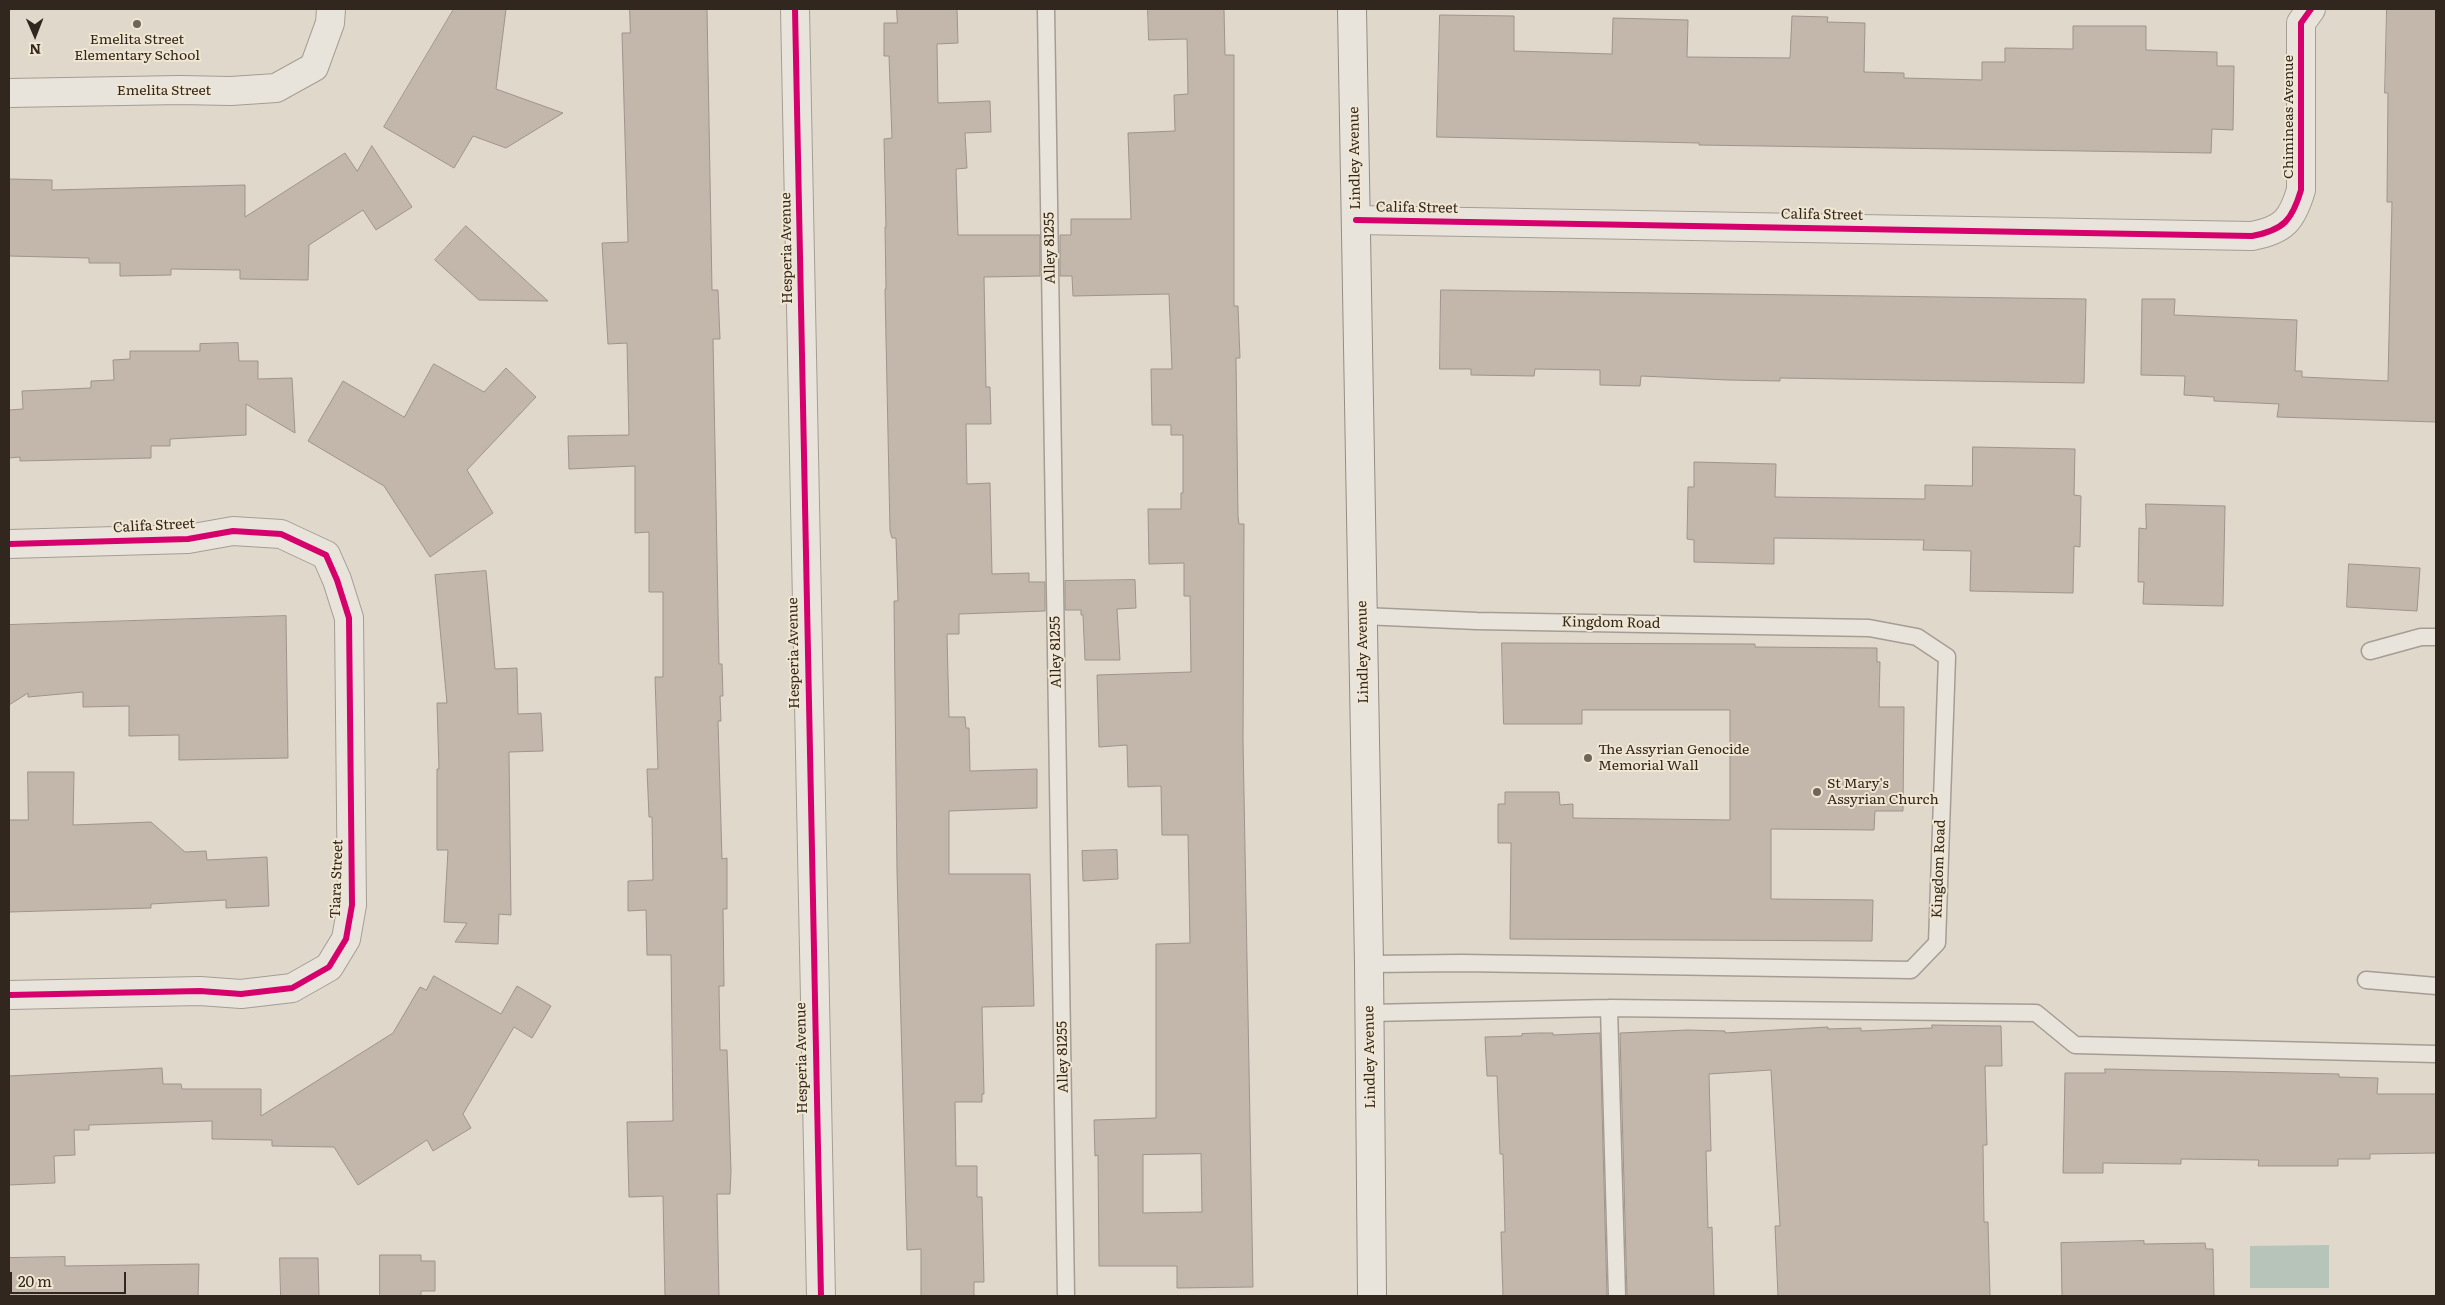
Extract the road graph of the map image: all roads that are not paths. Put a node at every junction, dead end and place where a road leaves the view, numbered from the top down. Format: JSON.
{"nodes":[{"id":1,"x":331,"y":9,"type":"edge"},
{"id":2,"x":795,"y":9,"type":"edge"},
{"id":3,"x":1046,"y":9,"type":"edge"},
{"id":4,"x":1352,"y":9,"type":"edge"},
{"id":5,"x":2311,"y":9,"type":"edge"},
{"id":6,"x":9,"y":93,"type":"edge"},
{"id":7,"x":1356,"y":220,"type":"junction"},
{"id":8,"x":2285,"y":224,"type":"joint"},
{"id":9,"x":9,"y":544,"type":"edge"},
{"id":10,"x":326,"y":556,"type":"joint"},
{"id":11,"x":1363,"y":616,"type":"junction"},
{"id":12,"x":2436,"y":637,"type":"edge"},
{"id":13,"x":2370,"y":651,"type":"dead end"},
{"id":14,"x":1369,"y":964,"type":"junction"},
{"id":15,"x":2366,"y":980,"type":"dead end"},
{"id":16,"x":2436,"y":986,"type":"edge"},
{"id":17,"x":9,"y":995,"type":"edge"},
{"id":18,"x":1609,"y":1008,"type":"junction"},
{"id":19,"x":1369,"y":1012,"type":"junction"},
{"id":20,"x":2436,"y":1054,"type":"edge"},
{"id":21,"x":821,"y":1296,"type":"edge"},
{"id":22,"x":1066,"y":1296,"type":"edge"},
{"id":23,"x":1372,"y":1296,"type":"edge"},
{"id":24,"x":1617,"y":1296,"type":"edge"}],
"edges":[{"from":1,"to":6,"type":"street","name":"Emelita Street"},
{"from":2,"to":21,"type":"street","name":"Hesperia Avenue"},
{"from":3,"to":22,"type":"lane","name":"Alley 81255"},
{"from":4,"to":7,"type":"street","name":"Lindley Avenue"},
{"from":5,"to":8,"type":"street","name":"Chimineas Avenue"},
{"from":7,"to":8,"type":"street","name":"Califa Street"},
{"from":7,"to":11,"type":"street","name":"Lindley Avenue"},
{"from":9,"to":10,"type":"street","name":"Califa Street"},
{"from":10,"to":17,"type":"street","name":"Tiara Street"},
{"from":11,"to":14,"type":"street","name":"Lindley Avenue"},
{"from":11,"to":14,"type":"lane","name":"Kingdom Road"},
{"from":12,"to":13,"type":"lane"},
{"from":14,"to":19,"type":"street","name":"Lindley Avenue"},
{"from":15,"to":16,"type":"lane"},
{"from":18,"to":19,"type":"lane"},
{"from":18,"to":20,"type":"lane"},
{"from":18,"to":24,"type":"lane"},
{"from":19,"to":23,"type":"street","name":"Lindley Avenue"}]}
